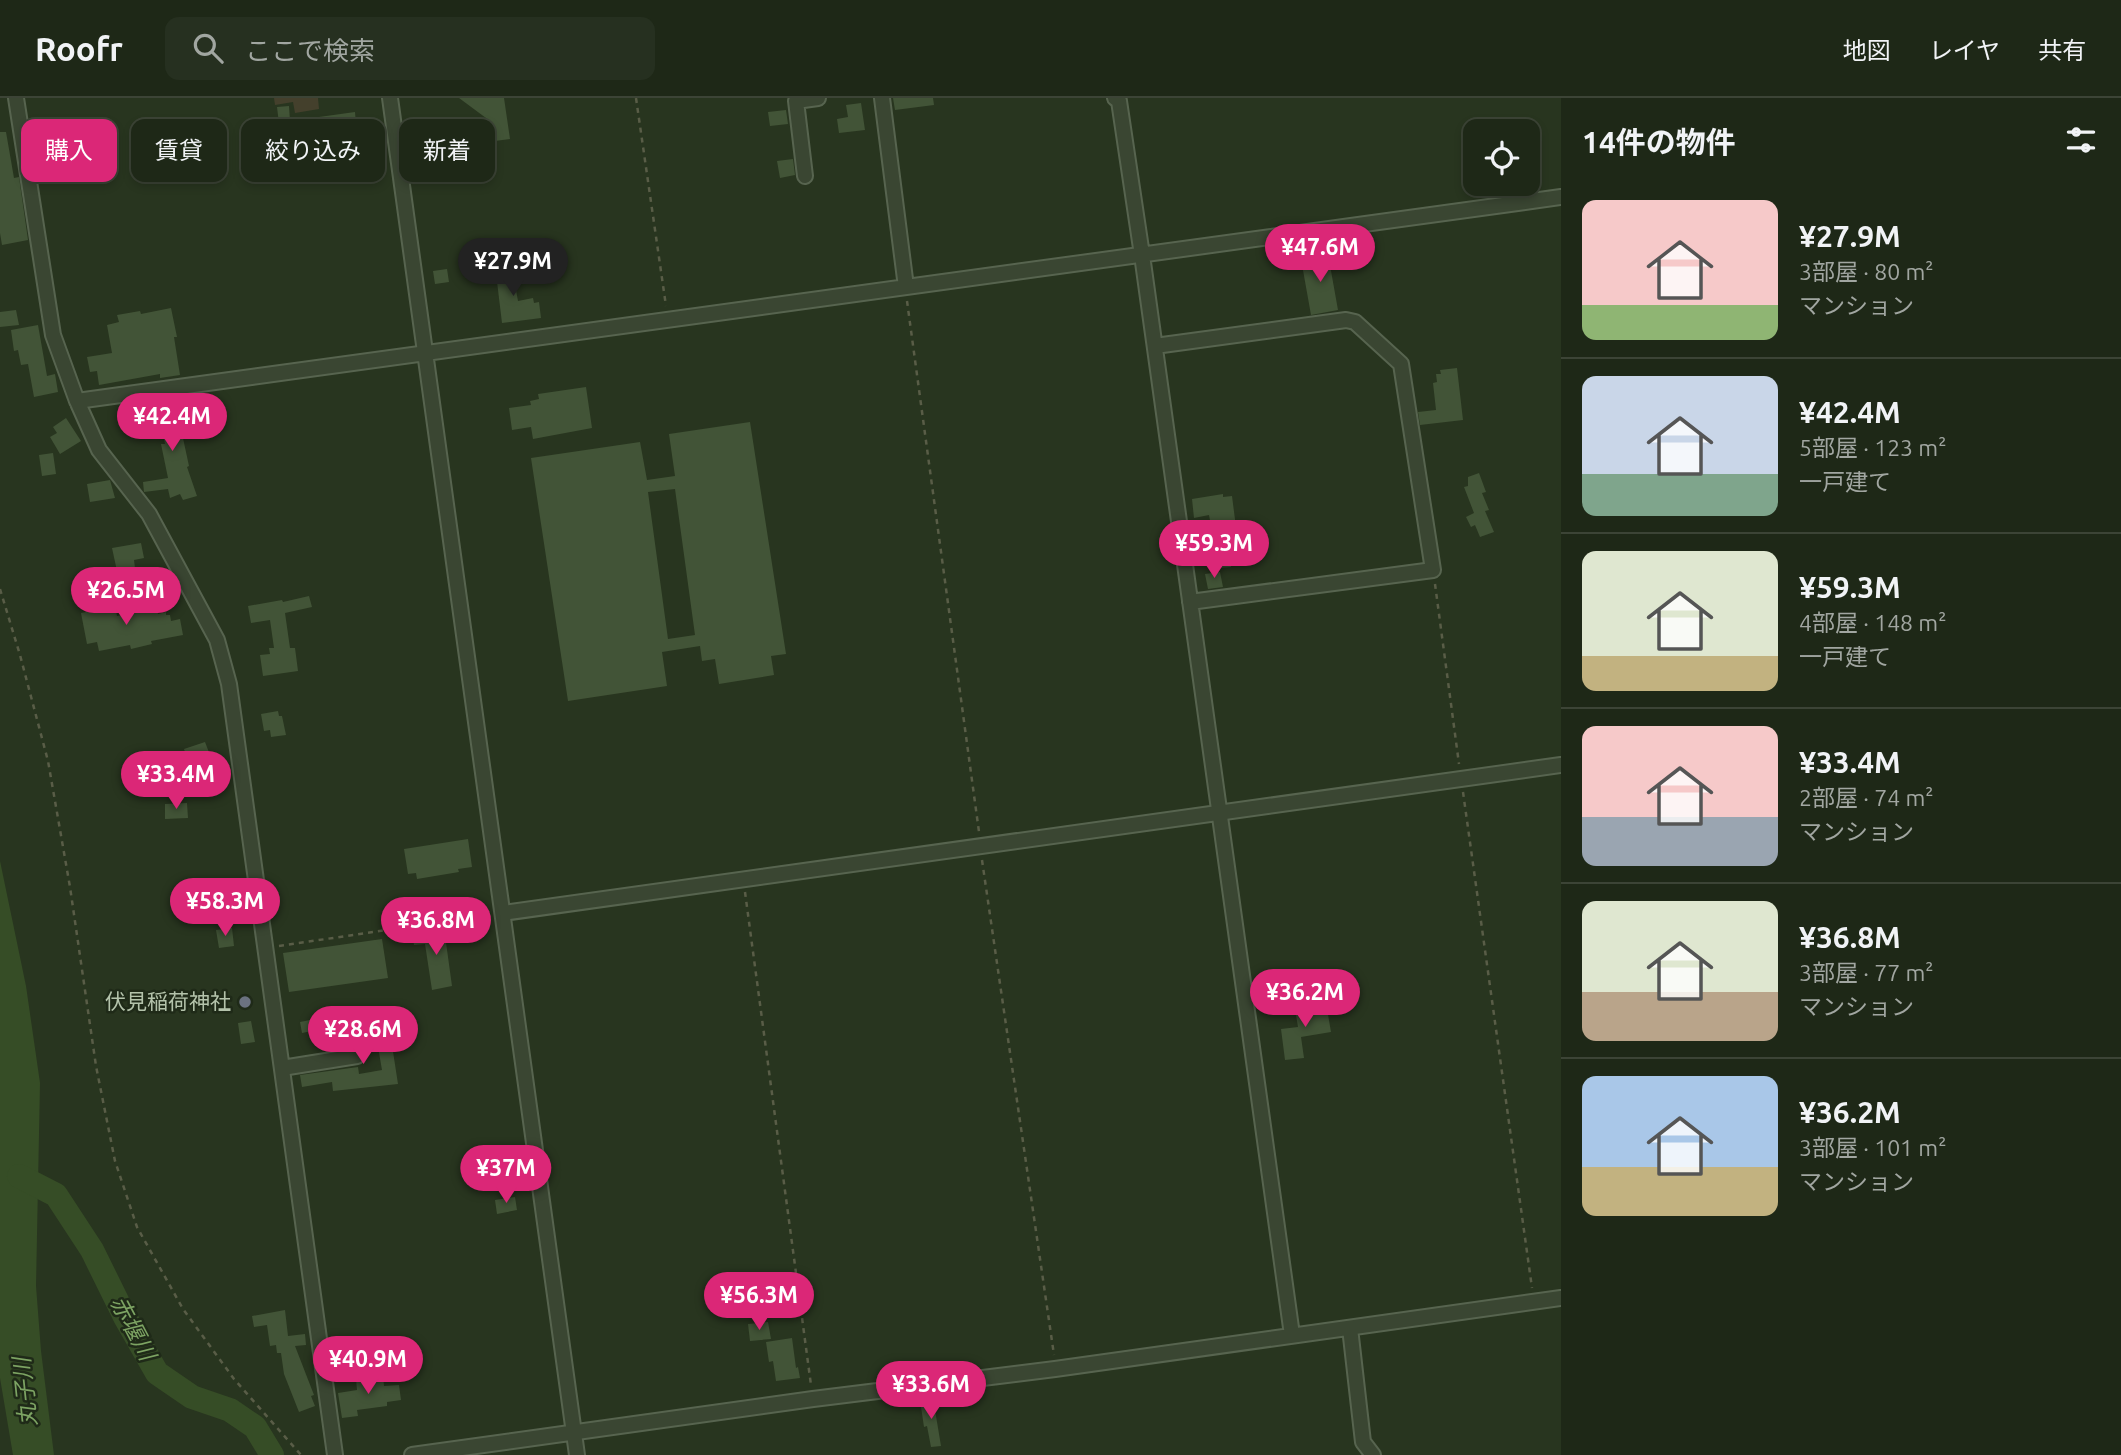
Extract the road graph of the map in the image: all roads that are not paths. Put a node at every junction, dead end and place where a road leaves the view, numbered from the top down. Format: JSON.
{"nodes":[{"id":1,"x":16,"y":98,"type":"edge"},
{"id":2,"x":390,"y":98,"type":"edge"},
{"id":3,"x":818,"y":98,"type":"edge"},
{"id":4,"x":882,"y":98,"type":"edge"},
{"id":5,"x":1115,"y":98,"type":"edge"},
{"id":6,"x":805,"y":176,"type":"dead end"},
{"id":7,"x":1561,"y":197,"type":"edge"},
{"id":8,"x":1142,"y":256,"type":"junction"},
{"id":9,"x":906,"y":287,"type":"junction"},
{"id":10,"x":1155,"y":346,"type":"junction"},
{"id":11,"x":425,"y":354,"type":"junction"},
{"id":12,"x":77,"y":401,"type":"junction"},
{"id":13,"x":1189,"y":602,"type":"junction"},
{"id":14,"x":1561,"y":765,"type":"edge"},
{"id":15,"x":1220,"y":813,"type":"junction"},
{"id":16,"x":503,"y":913,"type":"junction"},
{"id":17,"x":357,"y":1056,"type":"dead end"},
{"id":18,"x":282,"y":1068,"type":"junction"},
{"id":19,"x":1561,"y":1298,"type":"edge"},
{"id":20,"x":1350,"y":1328,"type":"junction"},
{"id":21,"x":1292,"y":1335,"type":"junction"},
{"id":22,"x":574,"y":1434,"type":"junction"},
{"id":23,"x":1369,"y":1454,"type":"edge"},
{"id":24,"x":335,"y":1455,"type":"edge"},
{"id":25,"x":412,"y":1455,"type":"edge"},
{"id":26,"x":577,"y":1455,"type":"edge"}],
"edges":[{"from":1,"to":12,"type":"street"},
{"from":2,"to":11,"type":"street"},
{"from":3,"to":6,"type":"street"},
{"from":4,"to":9,"type":"street"},
{"from":5,"to":8,"type":"street"},
{"from":7,"to":8,"type":"street"},
{"from":8,"to":9,"type":"street"},
{"from":8,"to":10,"type":"street"},
{"from":9,"to":11,"type":"street"},
{"from":10,"to":13,"type":"street"},
{"from":10,"to":13,"type":"street"},
{"from":11,"to":12,"type":"street"},
{"from":11,"to":16,"type":"street"},
{"from":12,"to":18,"type":"street"},
{"from":13,"to":15,"type":"street"},
{"from":14,"to":15,"type":"street"},
{"from":15,"to":16,"type":"street"},
{"from":15,"to":21,"type":"street"},
{"from":16,"to":22,"type":"street"},
{"from":17,"to":18,"type":"street"},
{"from":18,"to":24,"type":"street"},
{"from":19,"to":20,"type":"street"},
{"from":20,"to":21,"type":"street"},
{"from":20,"to":23,"type":"street"},
{"from":21,"to":22,"type":"street"},
{"from":22,"to":25,"type":"street"},
{"from":22,"to":26,"type":"street"}]}
